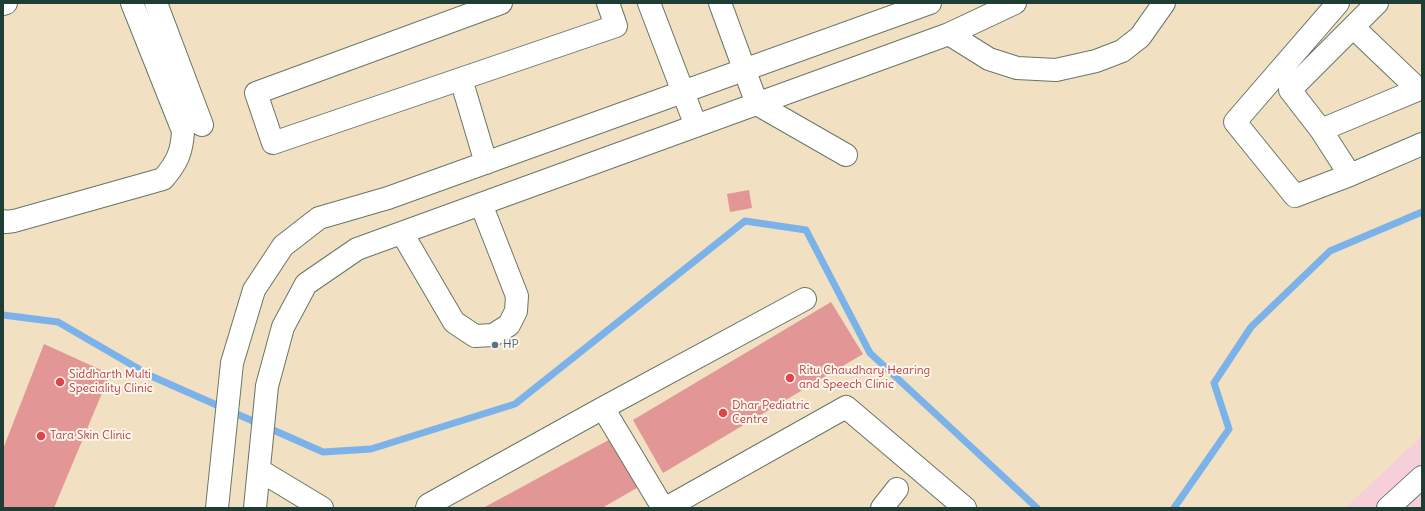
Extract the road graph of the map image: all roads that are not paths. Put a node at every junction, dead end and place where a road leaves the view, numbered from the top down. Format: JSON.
{"nodes":[{"id":1,"x":6,"y":3,"type":"edge"},
{"id":2,"x":132,"y":3,"type":"edge"},
{"id":3,"x":156,"y":3,"type":"edge"},
{"id":4,"x":500,"y":3,"type":"edge"},
{"id":5,"x":608,"y":3,"type":"edge"},
{"id":6,"x":649,"y":3,"type":"edge"},
{"id":7,"x":720,"y":3,"type":"edge"},
{"id":8,"x":930,"y":3,"type":"edge"},
{"id":9,"x":1015,"y":3,"type":"edge"},
{"id":10,"x":1164,"y":3,"type":"edge"},
{"id":11,"x":1338,"y":3,"type":"edge"},
{"id":12,"x":3,"y":4,"type":"edge"},
{"id":13,"x":1374,"y":4,"type":"edge"},
{"id":14,"x":1353,"y":27,"type":"junction"},
{"id":15,"x":949,"y":34,"type":"junction"},
{"id":16,"x":744,"y":70,"type":"junction"},
{"id":17,"x":460,"y":79,"type":"junction"},
{"id":18,"x":1420,"y":89,"type":"edge"},
{"id":19,"x":683,"y":92,"type":"junction"},
{"id":20,"x":757,"y":104,"type":"junction"},
{"id":21,"x":202,"y":125,"type":"dead end"},
{"id":22,"x":696,"y":126,"type":"junction"},
{"id":23,"x":1321,"y":130,"type":"junction"},
{"id":24,"x":1422,"y":144,"type":"edge"},
{"id":25,"x":846,"y":155,"type":"dead end"},
{"id":26,"x":486,"y":163,"type":"junction"},
{"id":27,"x":1350,"y":175,"type":"junction"},
{"id":28,"x":481,"y":204,"type":"junction"},
{"id":29,"x":3,"y":221,"type":"edge"},
{"id":30,"x":402,"y":232,"type":"junction"},
{"id":31,"x":805,"y":298,"type":"dead end"},
{"id":32,"x":603,"y":408,"type":"junction"},
{"id":33,"x":260,"y":462,"type":"junction"},
{"id":34,"x":1422,"y":477,"type":"edge"},
{"id":35,"x":897,"y":490,"type":"dead end"},
{"id":36,"x":217,"y":508,"type":"edge"},
{"id":37,"x":255,"y":508,"type":"edge"},
{"id":38,"x":322,"y":508,"type":"edge"},
{"id":39,"x":427,"y":508,"type":"edge"},
{"id":40,"x":664,"y":508,"type":"edge"},
{"id":41,"x":882,"y":508,"type":"edge"},
{"id":42,"x":965,"y":508,"type":"edge"},
{"id":43,"x":1388,"y":508,"type":"edge"}],
"edges":[{"from":1,"to":12,"type":"street"},
{"from":2,"to":29,"type":"street"},
{"from":3,"to":21,"type":"street"},
{"from":4,"to":17,"type":"street"},
{"from":5,"to":17,"type":"street"},
{"from":6,"to":19,"type":"street"},
{"from":7,"to":16,"type":"street"},
{"from":8,"to":16,"type":"street"},
{"from":9,"to":15,"type":"street"},
{"from":10,"to":15,"type":"street"},
{"from":11,"to":27,"type":"street"},
{"from":13,"to":14,"type":"street"},
{"from":14,"to":18,"type":"street"},
{"from":14,"to":23,"type":"street"},
{"from":15,"to":20,"type":"street"},
{"from":16,"to":19,"type":"street"},
{"from":16,"to":20,"type":"street"},
{"from":17,"to":26,"type":"street"},
{"from":18,"to":23,"type":"street"},
{"from":19,"to":22,"type":"street"},
{"from":19,"to":26,"type":"street"},
{"from":20,"to":22,"type":"street"},
{"from":20,"to":25,"type":"street"},
{"from":22,"to":28,"type":"street"},
{"from":23,"to":27,"type":"street"},
{"from":24,"to":27,"type":"street"},
{"from":26,"to":36,"type":"street"},
{"from":28,"to":30,"type":"street"},
{"from":28,"to":30,"type":"street"},
{"from":30,"to":33,"type":"street"},
{"from":31,"to":32,"type":"street"},
{"from":32,"to":39,"type":"street"},
{"from":32,"to":40,"type":"street"},
{"from":33,"to":37,"type":"street"},
{"from":33,"to":38,"type":"street"},
{"from":34,"to":43,"type":"street"},
{"from":35,"to":41,"type":"street"},
{"from":40,"to":42,"type":"street"}]}
